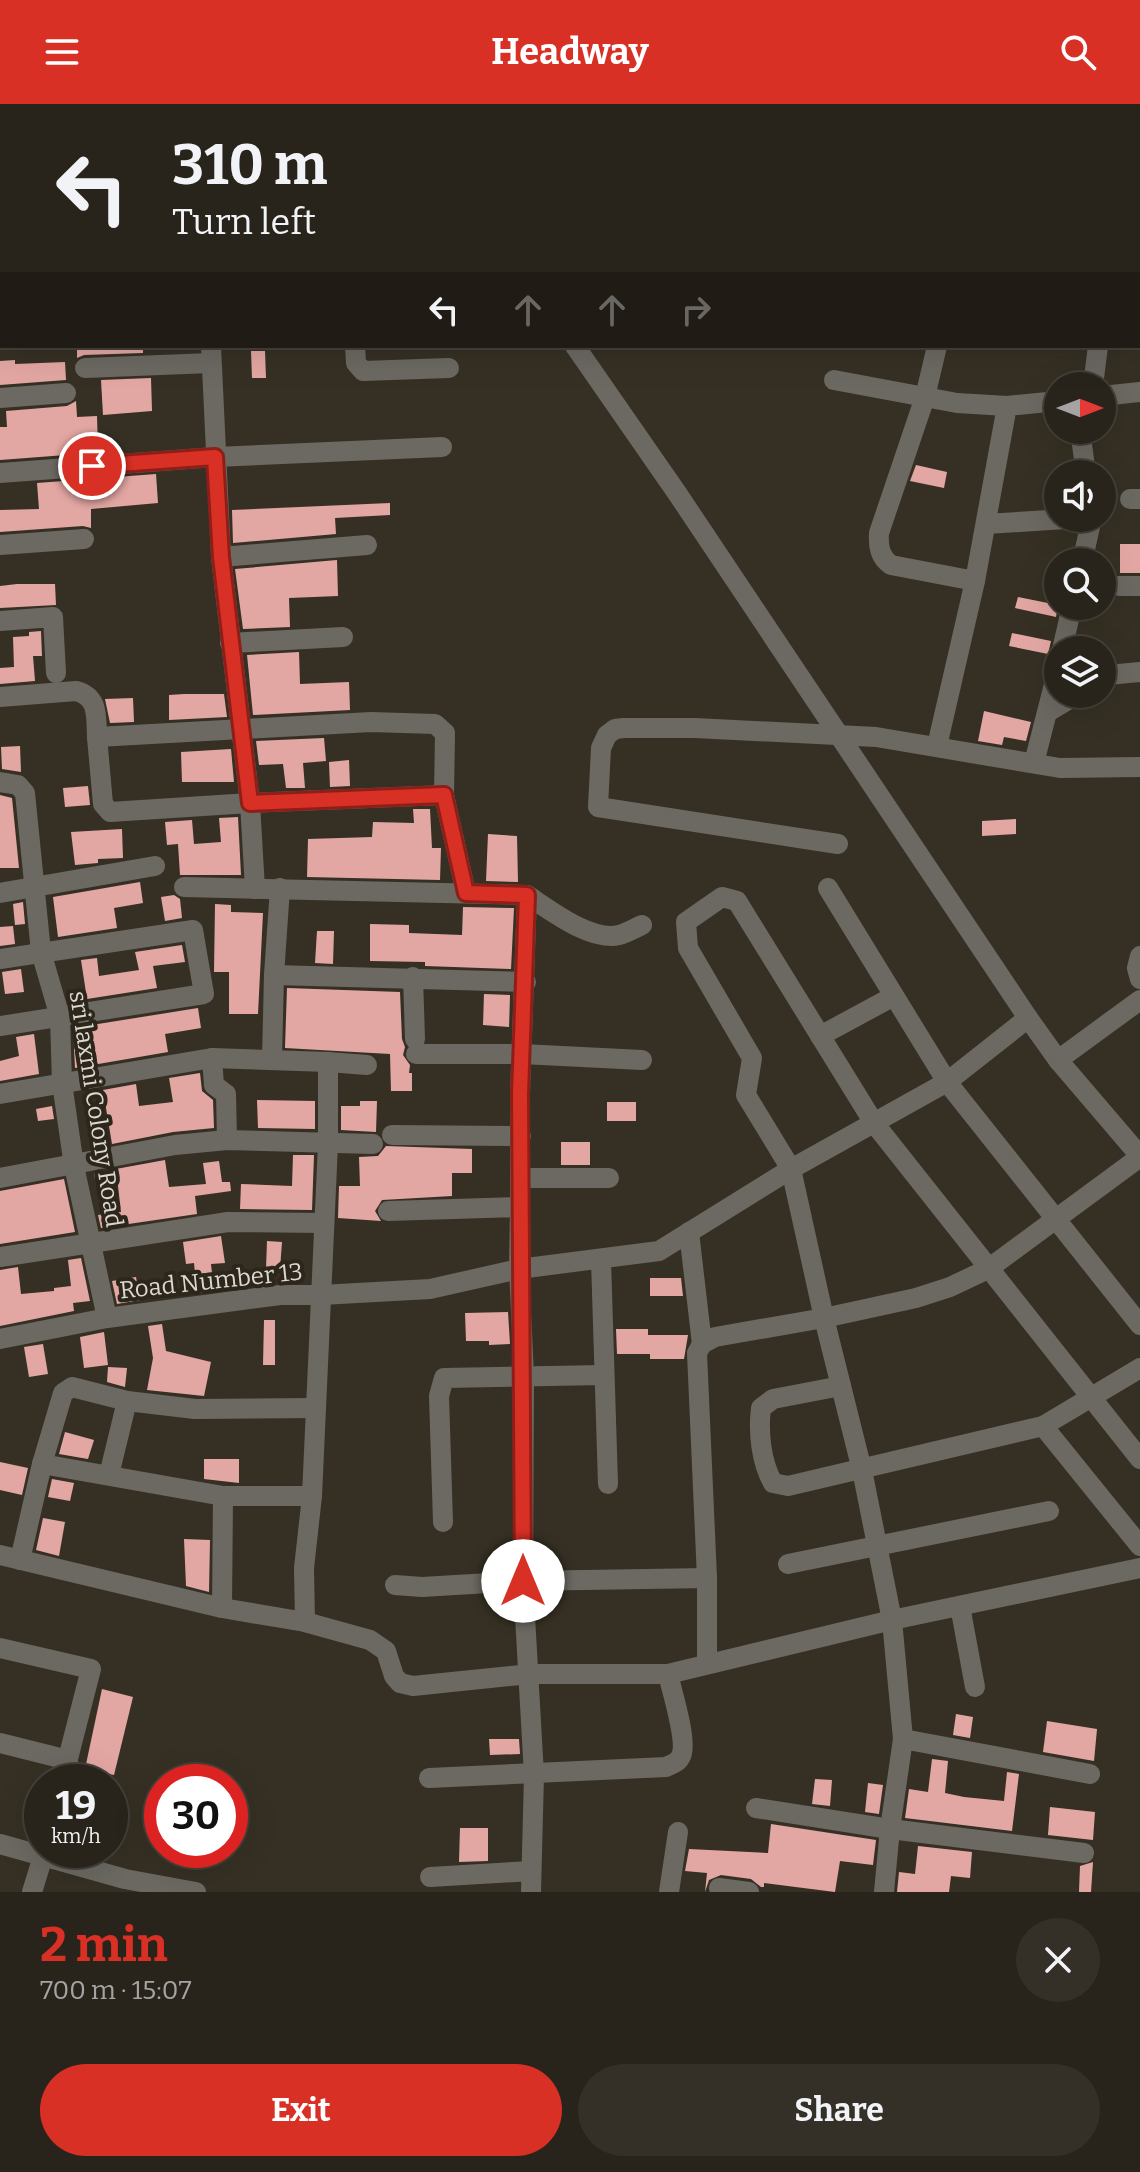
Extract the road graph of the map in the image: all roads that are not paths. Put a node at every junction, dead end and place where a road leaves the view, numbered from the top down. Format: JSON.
{"nodes":[{"id":1,"x":355,"y":348,"type":"edge"},
{"id":2,"x":576,"y":348,"type":"edge"},
{"id":3,"x":937,"y":348,"type":"edge"},
{"id":4,"x":1098,"y":348,"type":"edge"},
{"id":5,"x":211,"y":354,"type":"edge"},
{"id":6,"x":85,"y":368,"type":"dead end"},
{"id":7,"x":449,"y":368,"type":"dead end"},
{"id":8,"x":1095,"y":372,"type":"edge"},
{"id":9,"x":834,"y":380,"type":"dead end"},
{"id":10,"x":1140,"y":392,"type":"edge"},
{"id":11,"x":66,"y":393,"type":"dead end"},
{"id":12,"x":1116,"y":395,"type":"edge"},
{"id":13,"x":925,"y":397,"type":"junction"},
{"id":14,"x":0,"y":398,"type":"edge"},
{"id":15,"x":1044,"y":402,"type":"edge"},
{"id":16,"x":1007,"y":406,"type":"junction"},
{"id":17,"x":442,"y":447,"type":"dead end"},
{"id":18,"x":215,"y":457,"type":"junction"},
{"id":19,"x":0,"y":473,"type":"edge"},
{"id":20,"x":1044,"y":520,"type":"edge"},
{"id":21,"x":986,"y":524,"type":"junction"},
{"id":22,"x":84,"y":539,"type":"dead end"},
{"id":23,"x":0,"y":545,"type":"edge"},
{"id":24,"x":367,"y":545,"type":"dead end"},
{"id":25,"x":221,"y":557,"type":"junction"},
{"id":26,"x":975,"y":581,"type":"junction"},
{"id":27,"x":0,"y":621,"type":"edge"},
{"id":28,"x":343,"y":637,"type":"dead end"},
{"id":29,"x":230,"y":643,"type":"junction"},
{"id":30,"x":1140,"y":672,"type":"edge"},
{"id":31,"x":56,"y":673,"type":"dead end"},
{"id":32,"x":1116,"y":674,"type":"edge"},
{"id":33,"x":0,"y":697,"type":"edge"},
{"id":34,"x":1049,"y":708,"type":"edge"},
{"id":35,"x":1055,"y":708,"type":"edge"},
{"id":36,"x":1048,"y":712,"type":"junction"},
{"id":37,"x":241,"y":728,"type":"junction"},
{"id":38,"x":97,"y":737,"type":"junction"},
{"id":39,"x":839,"y":737,"type":"junction"},
{"id":40,"x":937,"y":746,"type":"junction"},
{"id":41,"x":1034,"y":763,"type":"junction"},
{"id":42,"x":1140,"y":767,"type":"edge"},
{"id":43,"x":0,"y":782,"type":"edge"},
{"id":44,"x":444,"y":795,"type":"junction"},
{"id":45,"x":250,"y":803,"type":"junction"},
{"id":46,"x":838,"y":844,"type":"dead end"},
{"id":47,"x":155,"y":866,"type":"dead end"},
{"id":48,"x":36,"y":885,"type":"junction"},
{"id":49,"x":184,"y":887,"type":"dead end"},
{"id":50,"x":280,"y":888,"type":"junction"},
{"id":51,"x":828,"y":888,"type":"dead end"},
{"id":52,"x":255,"y":889,"type":"junction"},
{"id":53,"x":0,"y":893,"type":"edge"},
{"id":54,"x":466,"y":893,"type":"junction"},
{"id":55,"x":527,"y":895,"type":"junction"},
{"id":56,"x":642,"y":925,"type":"dead end"},
{"id":57,"x":41,"y":952,"type":"junction"},
{"id":58,"x":1140,"y":956,"type":"edge"},
{"id":59,"x":0,"y":959,"type":"edge"},
{"id":60,"x":274,"y":975,"type":"junction"},
{"id":61,"x":413,"y":977,"type":"junction"},
{"id":62,"x":1140,"y":979,"type":"edge"},
{"id":63,"x":526,"y":982,"type":"junction"},
{"id":64,"x":894,"y":996,"type":"junction"},
{"id":65,"x":1140,"y":1000,"type":"edge"},
{"id":66,"x":60,"y":1017,"type":"junction"},
{"id":67,"x":1028,"y":1018,"type":"junction"},
{"id":68,"x":0,"y":1026,"type":"edge"},
{"id":69,"x":820,"y":1036,"type":"junction"},
{"id":70,"x":522,"y":1054,"type":"junction"},
{"id":71,"x":212,"y":1058,"type":"junction"},
{"id":72,"x":272,"y":1059,"type":"junction"},
{"id":73,"x":642,"y":1060,"type":"dead end"},
{"id":74,"x":1058,"y":1060,"type":"junction"},
{"id":75,"x":328,"y":1062,"type":"junction"},
{"id":76,"x":367,"y":1065,"type":"dead end"},
{"id":77,"x":947,"y":1082,"type":"junction"},
{"id":78,"x":62,"y":1083,"type":"junction"},
{"id":79,"x":0,"y":1094,"type":"edge"},
{"id":80,"x":874,"y":1123,"type":"junction"},
{"id":81,"x":392,"y":1135,"type":"dead end"},
{"id":82,"x":521,"y":1136,"type":"junction"},
{"id":83,"x":227,"y":1140,"type":"junction"},
{"id":84,"x":328,"y":1144,"type":"junction"},
{"id":85,"x":373,"y":1144,"type":"dead end"},
{"id":86,"x":1140,"y":1157,"type":"edge"},
{"id":87,"x":74,"y":1166,"type":"junction"},
{"id":88,"x":791,"y":1169,"type":"junction"},
{"id":89,"x":0,"y":1178,"type":"edge"},
{"id":90,"x":521,"y":1178,"type":"junction"},
{"id":91,"x":609,"y":1178,"type":"dead end"},
{"id":92,"x":520,"y":1207,"type":"junction"},
{"id":93,"x":388,"y":1211,"type":"dead end"},
{"id":94,"x":1055,"y":1220,"type":"junction"},
{"id":95,"x":323,"y":1223,"type":"junction"},
{"id":96,"x":689,"y":1232,"type":"junction"},
{"id":97,"x":91,"y":1243,"type":"junction"},
{"id":98,"x":0,"y":1257,"type":"edge"},
{"id":99,"x":601,"y":1260,"type":"junction"},
{"id":100,"x":519,"y":1269,"type":"junction"},
{"id":101,"x":988,"y":1269,"type":"junction"},
{"id":102,"x":321,"y":1295,"type":"junction"},
{"id":103,"x":107,"y":1318,"type":"junction"},
{"id":104,"x":824,"y":1318,"type":"junction"},
{"id":105,"x":1140,"y":1325,"type":"edge"},
{"id":106,"x":0,"y":1339,"type":"edge"},
{"id":107,"x":702,"y":1344,"type":"junction"},
{"id":108,"x":1140,"y":1368,"type":"edge"},
{"id":109,"x":524,"y":1375,"type":"junction"},
{"id":110,"x":603,"y":1375,"type":"junction"},
{"id":111,"x":841,"y":1386,"type":"junction"},
{"id":112,"x":1090,"y":1398,"type":"junction"},
{"id":113,"x":127,"y":1401,"type":"junction"},
{"id":114,"x":316,"y":1408,"type":"junction"},
{"id":115,"x":1043,"y":1426,"type":"junction"},
{"id":116,"x":1140,"y":1459,"type":"edge"},
{"id":117,"x":42,"y":1464,"type":"junction"},
{"id":118,"x":862,"y":1470,"type":"junction"},
{"id":119,"x":109,"y":1475,"type":"junction"},
{"id":120,"x":608,"y":1484,"type":"dead end"},
{"id":121,"x":223,"y":1496,"type":"junction"},
{"id":122,"x":312,"y":1496,"type":"junction"},
{"id":123,"x":1049,"y":1511,"type":"dead end"},
{"id":124,"x":443,"y":1522,"type":"dead end"},
{"id":125,"x":877,"y":1545,"type":"junction"},
{"id":126,"x":1140,"y":1546,"type":"edge"},
{"id":127,"x":10,"y":1557,"type":"edge"},
{"id":128,"x":788,"y":1564,"type":"dead end"},
{"id":129,"x":1140,"y":1568,"type":"edge"},
{"id":130,"x":707,"y":1578,"type":"junction"},
{"id":131,"x":523,"y":1581,"type":"junction"},
{"id":132,"x":395,"y":1585,"type":"dead end"},
{"id":133,"x":960,"y":1606,"type":"junction"},
{"id":134,"x":222,"y":1608,"type":"junction"},
{"id":135,"x":892,"y":1620,"type":"junction"},
{"id":136,"x":305,"y":1622,"type":"junction"},
{"id":137,"x":0,"y":1648,"type":"edge"},
{"id":138,"x":707,"y":1664,"type":"junction"},
{"id":139,"x":530,"y":1674,"type":"junction"},
{"id":140,"x":668,"y":1674,"type":"junction"},
{"id":141,"x":975,"y":1687,"type":"dead end"},
{"id":142,"x":903,"y":1739,"type":"junction"},
{"id":143,"x":0,"y":1743,"type":"edge"},
{"id":144,"x":68,"y":1760,"type":"junction"},
{"id":145,"x":67,"y":1764,"type":"edge"},
{"id":146,"x":1090,"y":1774,"type":"dead end"},
{"id":147,"x":534,"y":1775,"type":"junction"},
{"id":148,"x":429,"y":1778,"type":"dead end"},
{"id":149,"x":756,"y":1808,"type":"dead end"},
{"id":150,"x":890,"y":1829,"type":"junction"},
{"id":151,"x":678,"y":1832,"type":"dead end"},
{"id":152,"x":0,"y":1844,"type":"edge"},
{"id":153,"x":24,"y":1848,"type":"edge"},
{"id":154,"x":1084,"y":1853,"type":"dead end"},
{"id":155,"x":39,"y":1868,"type":"edge"},
{"id":156,"x":92,"y":1868,"type":"edge"},
{"id":157,"x":430,"y":1877,"type":"dead end"},
{"id":158,"x":531,"y":1882,"type":"edge"},
{"id":159,"x":719,"y":1888,"type":"dead end"},
{"id":160,"x":32,"y":1892,"type":"edge"},
{"id":161,"x":196,"y":1892,"type":"edge"},
{"id":162,"x":669,"y":1892,"type":"edge"},
{"id":163,"x":749,"y":1892,"type":"edge"},
{"id":164,"x":884,"y":1892,"type":"edge"}],
"edges":[{"from":1,"to":7,"type":"street"},
{"from":2,"to":39,"type":"street"},
{"from":3,"to":13,"type":"street"},
{"from":4,"to":8,"type":"street"},
{"from":5,"to":6,"type":"street"},
{"from":5,"to":18,"type":"street"},
{"from":9,"to":13,"type":"street"},
{"from":10,"to":12,"type":"street"},
{"from":11,"to":14,"type":"street"},
{"from":13,"to":16,"type":"street"},
{"from":13,"to":26,"type":"street"},
{"from":15,"to":16,"type":"street"},
{"from":16,"to":21,"type":"street"},
{"from":17,"to":18,"type":"street"},
{"from":18,"to":19,"type":"street"},
{"from":18,"to":25,"type":"street"},
{"from":20,"to":21,"type":"street"},
{"from":21,"to":26,"type":"street"},
{"from":22,"to":23,"type":"street"},
{"from":24,"to":25,"type":"street"},
{"from":25,"to":29,"type":"street"},
{"from":26,"to":40,"type":"street"},
{"from":27,"to":31,"type":"street"},
{"from":28,"to":29,"type":"street"},
{"from":29,"to":37,"type":"street"},
{"from":30,"to":32,"type":"street"},
{"from":33,"to":38,"type":"street"},
{"from":34,"to":36,"type":"street"},
{"from":35,"to":36,"type":"street"},
{"from":36,"to":41,"type":"street"},
{"from":37,"to":38,"type":"street"},
{"from":37,"to":44,"type":"street"},
{"from":37,"to":45,"type":"street"},
{"from":38,"to":45,"type":"street"},
{"from":39,"to":40,"type":"street"},
{"from":39,"to":46,"type":"street"},
{"from":39,"to":67,"type":"street"},
{"from":40,"to":41,"type":"street"},
{"from":41,"to":42,"type":"street"},
{"from":43,"to":48,"type":"street","name":"sri laxmi Colony Road"},
{"from":44,"to":45,"type":"street"},
{"from":44,"to":54,"type":"street"},
{"from":45,"to":52,"type":"street"},
{"from":47,"to":48,"type":"street"},
{"from":48,"to":53,"type":"street"},
{"from":48,"to":57,"type":"street","name":"sri laxmi Colony Road"},
{"from":49,"to":52,"type":"street"},
{"from":50,"to":52,"type":"street"},
{"from":50,"to":54,"type":"street"},
{"from":50,"to":60,"type":"street"},
{"from":51,"to":64,"type":"street"},
{"from":54,"to":55,"type":"street"},
{"from":55,"to":56,"type":"street"},
{"from":55,"to":63,"type":"street"},
{"from":57,"to":59,"type":"street"},
{"from":57,"to":66,"type":"street","name":"sri laxmi Colony Road"},
{"from":57,"to":66,"type":"street"},
{"from":58,"to":62,"type":"street"},
{"from":60,"to":61,"type":"street"},
{"from":60,"to":72,"type":"street"},
{"from":61,"to":63,"type":"street"},
{"from":61,"to":70,"type":"street"},
{"from":63,"to":70,"type":"street"},
{"from":64,"to":69,"type":"street"},
{"from":64,"to":77,"type":"street"},
{"from":65,"to":74,"type":"street"},
{"from":66,"to":68,"type":"street"},
{"from":66,"to":78,"type":"street","name":"sri laxmi Colony Road"},
{"from":67,"to":74,"type":"street"},
{"from":67,"to":77,"type":"street","name":"Road Number 13"},
{"from":69,"to":80,"type":"street"},
{"from":69,"to":88,"type":"street"},
{"from":70,"to":73,"type":"street"},
{"from":70,"to":82,"type":"street"},
{"from":71,"to":72,"type":"street"},
{"from":71,"to":78,"type":"street"},
{"from":71,"to":83,"type":"street"},
{"from":72,"to":75,"type":"street"},
{"from":74,"to":86,"type":"street"},
{"from":75,"to":76,"type":"street"},
{"from":75,"to":84,"type":"street"},
{"from":77,"to":80,"type":"street","name":"Road Number 13"},
{"from":77,"to":94,"type":"street"},
{"from":78,"to":79,"type":"street"},
{"from":78,"to":87,"type":"street","name":"sri laxmi Colony Road"},
{"from":80,"to":88,"type":"street","name":"Road Number 13"},
{"from":80,"to":101,"type":"street"},
{"from":81,"to":82,"type":"street"},
{"from":82,"to":90,"type":"street"},
{"from":83,"to":84,"type":"street"},
{"from":83,"to":87,"type":"street"},
{"from":84,"to":85,"type":"street"},
{"from":84,"to":95,"type":"street"},
{"from":86,"to":94,"type":"street"},
{"from":87,"to":89,"type":"street"},
{"from":87,"to":97,"type":"street","name":"sri laxmi Colony Road"},
{"from":88,"to":96,"type":"street","name":"Road Number 13"},
{"from":88,"to":104,"type":"street"},
{"from":90,"to":91,"type":"street"},
{"from":90,"to":92,"type":"street"},
{"from":92,"to":93,"type":"street"},
{"from":92,"to":100,"type":"street"},
{"from":94,"to":101,"type":"street"},
{"from":94,"to":105,"type":"street"},
{"from":95,"to":97,"type":"street"},
{"from":95,"to":102,"type":"street"},
{"from":96,"to":99,"type":"street","name":"Road Number 13"},
{"from":96,"to":107,"type":"street"},
{"from":97,"to":98,"type":"street"},
{"from":97,"to":103,"type":"street","name":"sri laxmi Colony Road"},
{"from":99,"to":100,"type":"street","name":"Road Number 13"},
{"from":99,"to":110,"type":"street"},
{"from":100,"to":102,"type":"street","name":"Road Number 13"},
{"from":100,"to":109,"type":"street"},
{"from":101,"to":104,"type":"street"},
{"from":101,"to":112,"type":"street"},
{"from":102,"to":103,"type":"street","name":"Road Number 13"},
{"from":102,"to":114,"type":"street"},
{"from":103,"to":106,"type":"street","name":"Road Number 13"},
{"from":104,"to":107,"type":"street"},
{"from":104,"to":111,"type":"street"},
{"from":107,"to":130,"type":"street"},
{"from":108,"to":112,"type":"street"},
{"from":109,"to":110,"type":"street"},
{"from":109,"to":124,"type":"street"},
{"from":109,"to":131,"type":"street"},
{"from":110,"to":120,"type":"street"},
{"from":111,"to":118,"type":"street"},
{"from":111,"to":118,"type":"street"},
{"from":112,"to":115,"type":"street"},
{"from":112,"to":116,"type":"street"},
{"from":113,"to":114,"type":"street"},
{"from":113,"to":117,"type":"street"},
{"from":113,"to":119,"type":"street"},
{"from":114,"to":122,"type":"street"},
{"from":115,"to":118,"type":"street"},
{"from":115,"to":126,"type":"street"},
{"from":117,"to":119,"type":"street"},
{"from":117,"to":127,"type":"street"},
{"from":118,"to":125,"type":"street"},
{"from":119,"to":121,"type":"street"},
{"from":121,"to":122,"type":"street"},
{"from":121,"to":134,"type":"street"},
{"from":122,"to":136,"type":"street"},
{"from":123,"to":125,"type":"street"},
{"from":125,"to":128,"type":"street"},
{"from":125,"to":135,"type":"street"},
{"from":127,"to":134,"type":"street"},
{"from":129,"to":133,"type":"street"},
{"from":130,"to":131,"type":"street"},
{"from":130,"to":138,"type":"street"},
{"from":131,"to":132,"type":"street"},
{"from":131,"to":139,"type":"street"},
{"from":133,"to":135,"type":"street"},
{"from":133,"to":141,"type":"street"},
{"from":134,"to":136,"type":"street"},
{"from":135,"to":138,"type":"street"},
{"from":135,"to":142,"type":"street"},
{"from":136,"to":139,"type":"street"},
{"from":137,"to":144,"type":"street"},
{"from":138,"to":140,"type":"street"},
{"from":139,"to":140,"type":"street"},
{"from":139,"to":147,"type":"street"},
{"from":140,"to":147,"type":"street"},
{"from":142,"to":146,"type":"street"},
{"from":142,"to":150,"type":"street"},
{"from":143,"to":144,"type":"street"},
{"from":144,"to":145,"type":"street"},
{"from":147,"to":148,"type":"street"},
{"from":147,"to":158,"type":"street"},
{"from":149,"to":150,"type":"street"},
{"from":150,"to":154,"type":"street"},
{"from":150,"to":164,"type":"street"},
{"from":151,"to":162,"type":"street"},
{"from":152,"to":153,"type":"street"},
{"from":155,"to":160,"type":"street"},
{"from":156,"to":161,"type":"street"},
{"from":157,"to":158,"type":"street"},
{"from":159,"to":163,"type":"street"}]}
